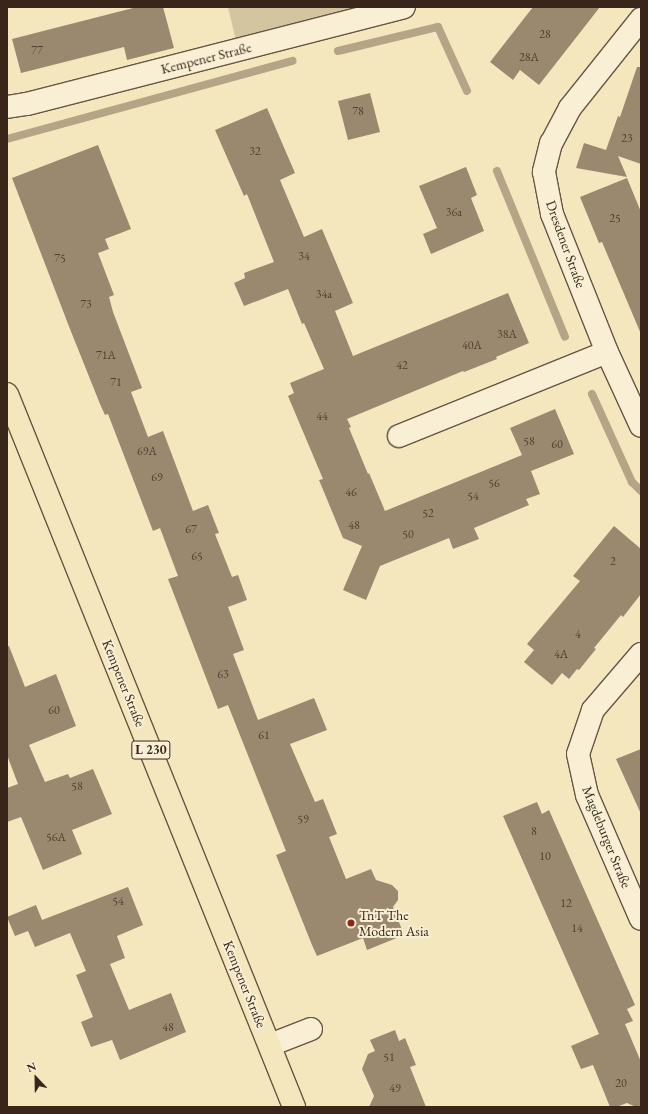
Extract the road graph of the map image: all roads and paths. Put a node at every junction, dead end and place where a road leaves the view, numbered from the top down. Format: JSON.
{"nodes":[{"id":1,"x":404,"y":7,"type":"edge"},
{"id":2,"x":641,"y":19,"type":"edge"},
{"id":3,"x":7,"y":107,"type":"edge"},
{"id":4,"x":607,"y":352,"type":"junction"},
{"id":5,"x":7,"y":394,"type":"edge"},
{"id":6,"x":641,"y":426,"type":"edge"},
{"id":7,"x":399,"y":436,"type":"dead end"},
{"id":8,"x":641,"y":654,"type":"edge"},
{"id":9,"x":641,"y":919,"type":"edge"},
{"id":10,"x":311,"y":1029,"type":"dead end"},
{"id":11,"x":270,"y":1045,"type":"junction"},
{"id":12,"x":294,"y":1107,"type":"edge"}],
"edges":[{"from":1,"to":3,"type":"street","name":"Kempener Straße"},
{"from":2,"to":4,"type":"street","name":"Dresdener Straße"},
{"from":4,"to":6,"type":"street","name":"Dresdener Straße"},
{"from":4,"to":7,"type":"street"},
{"from":5,"to":11,"type":"main road","name":"Kempener Straße","number":"L 230"},
{"from":8,"to":9,"type":"street","name":"Magdeburger Straße"},
{"from":10,"to":11,"type":"street"},
{"from":11,"to":12,"type":"main road","name":"Kempener Straße","number":"L 230"}]}
